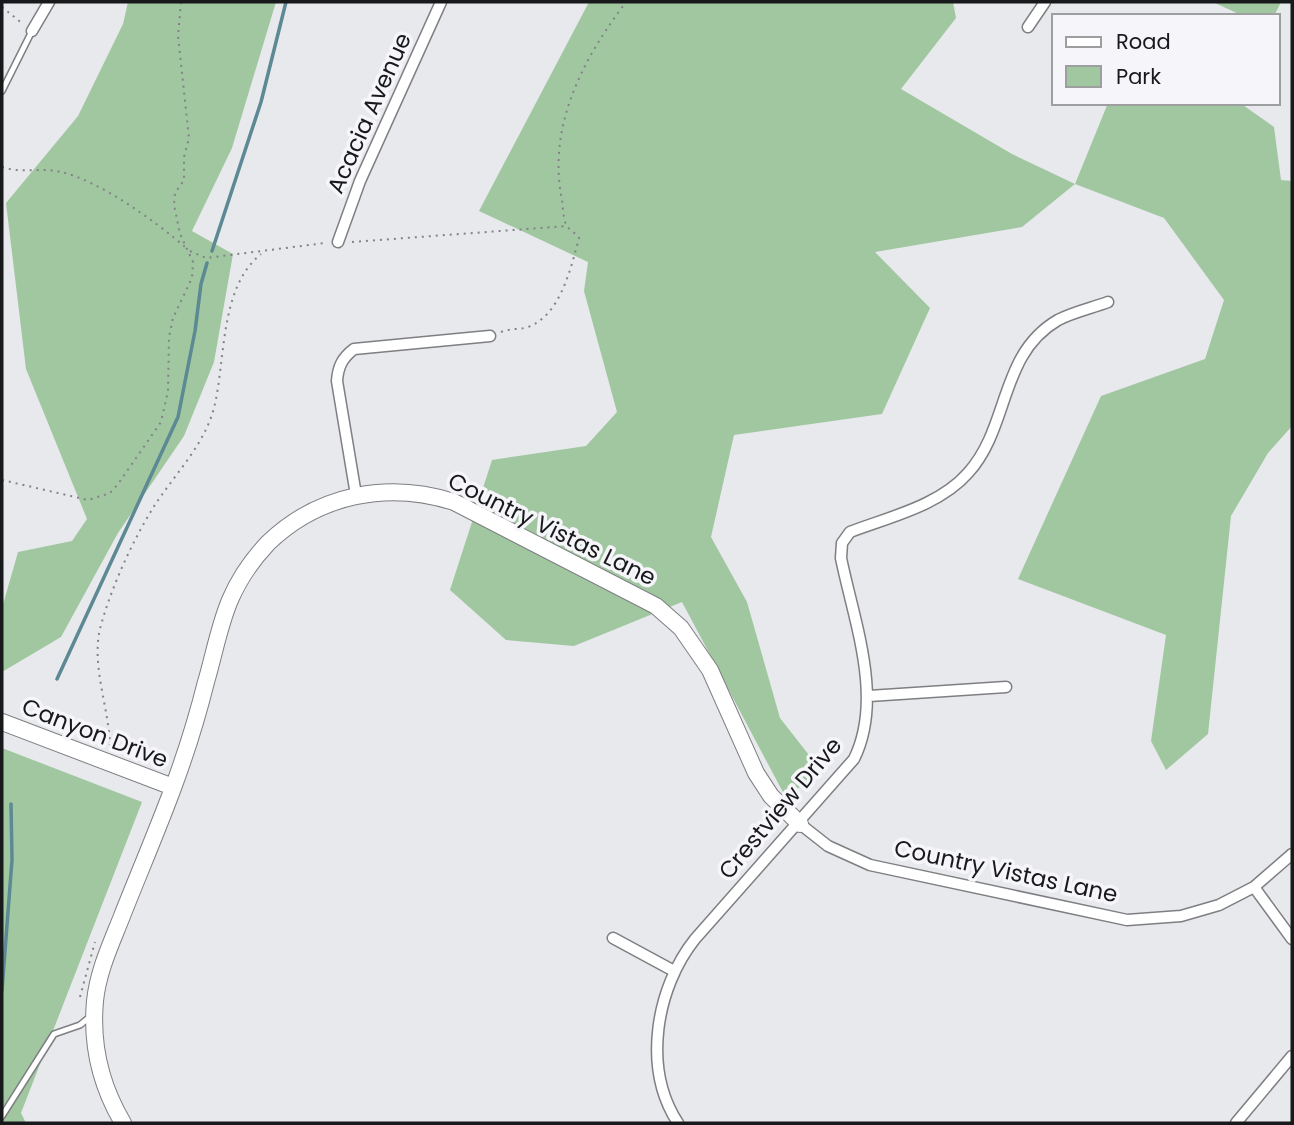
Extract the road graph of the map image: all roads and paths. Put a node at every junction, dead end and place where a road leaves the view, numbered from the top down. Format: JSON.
{"nodes":[{"id":1,"x":50,"y":2,"type":"edge"},
{"id":2,"x":181,"y":2,"type":"edge"},
{"id":3,"x":441,"y":2,"type":"edge"},
{"id":4,"x":626,"y":2,"type":"edge"},
{"id":5,"x":1045,"y":2,"type":"edge"},
{"id":6,"x":2,"y":8,"type":"edge"},
{"id":7,"x":1028,"y":27,"type":"dead end"},
{"id":8,"x":32,"y":31,"type":"junction"},
{"id":9,"x":2,"y":91,"type":"edge"},
{"id":10,"x":2,"y":167,"type":"edge"},
{"id":11,"x":567,"y":226,"type":"junction"},
{"id":12,"x":338,"y":243,"type":"junction"},
{"id":13,"x":188,"y":250,"type":"junction"},
{"id":14,"x":262,"y":253,"type":"junction"},
{"id":15,"x":1108,"y":302,"type":"dead end"},
{"id":16,"x":490,"y":336,"type":"joint"},
{"id":17,"x":2,"y":480,"type":"edge"},
{"id":18,"x":356,"y":495,"type":"junction"},
{"id":19,"x":1006,"y":687,"type":"dead end"},
{"id":20,"x":869,"y":696,"type":"junction"},
{"id":21,"x":2,"y":722,"type":"edge"},
{"id":22,"x":110,"y":764,"type":"junction"},
{"id":23,"x":173,"y":787,"type":"junction"},
{"id":24,"x":800,"y":824,"type":"junction"},
{"id":25,"x":1292,"y":854,"type":"edge"},
{"id":26,"x":1254,"y":887,"type":"junction"},
{"id":27,"x":98,"y":936,"type":"dead end"},
{"id":28,"x":613,"y":938,"type":"dead end"},
{"id":29,"x":1292,"y":939,"type":"edge"},
{"id":30,"x":674,"y":971,"type":"junction"},
{"id":31,"x":94,"y":1014,"type":"junction"},
{"id":32,"x":80,"y":1025,"type":"junction"},
{"id":33,"x":1292,"y":1056,"type":"edge"},
{"id":34,"x":2,"y":1116,"type":"edge"},
{"id":35,"x":672,"y":1121,"type":"edge"},
{"id":36,"x":123,"y":1123,"type":"edge"},
{"id":37,"x":1236,"y":1123,"type":"edge"}],
"edges":[{"from":1,"to":8,"type":"street"},
{"from":2,"to":13,"type":"path"},
{"from":3,"to":12,"type":"street","name":"Acacia Avenue"},
{"from":4,"to":11,"type":"path"},
{"from":5,"to":7,"type":"street"},
{"from":6,"to":8,"type":"path"},
{"from":8,"to":9,"type":"lane"},
{"from":10,"to":13,"type":"path"},
{"from":11,"to":12,"type":"path"},
{"from":11,"to":16,"type":"path"},
{"from":12,"to":14,"type":"path"},
{"from":13,"to":14,"type":"path"},
{"from":13,"to":17,"type":"path"},
{"from":14,"to":22,"type":"path"},
{"from":15,"to":20,"type":"street","name":"Crestview Drive"},
{"from":16,"to":18,"type":"street"},
{"from":18,"to":23,"type":"street","name":"Country Vistas Lane"},
{"from":18,"to":24,"type":"street","name":"Country Vistas Lane"},
{"from":19,"to":20,"type":"street"},
{"from":20,"to":24,"type":"street","name":"Crestview Drive"},
{"from":21,"to":22,"type":"street","name":"Canyon Drive"},
{"from":22,"to":23,"type":"street","name":"Canyon Drive"},
{"from":23,"to":31,"type":"street","name":"Country Vistas Lane"},
{"from":24,"to":26,"type":"street","name":"Country Vistas Lane"},
{"from":24,"to":30,"type":"street","name":"Crestview Drive"},
{"from":25,"to":26,"type":"street","name":"Country Vistas Lane"},
{"from":26,"to":29,"type":"street"},
{"from":27,"to":32,"type":"path"},
{"from":28,"to":30,"type":"street"},
{"from":30,"to":35,"type":"street","name":"Crestview Drive"},
{"from":31,"to":32,"type":"lane"},
{"from":31,"to":36,"type":"street","name":"Country Vistas Lane"},
{"from":32,"to":34,"type":"lane"},
{"from":33,"to":37,"type":"street"}]}
